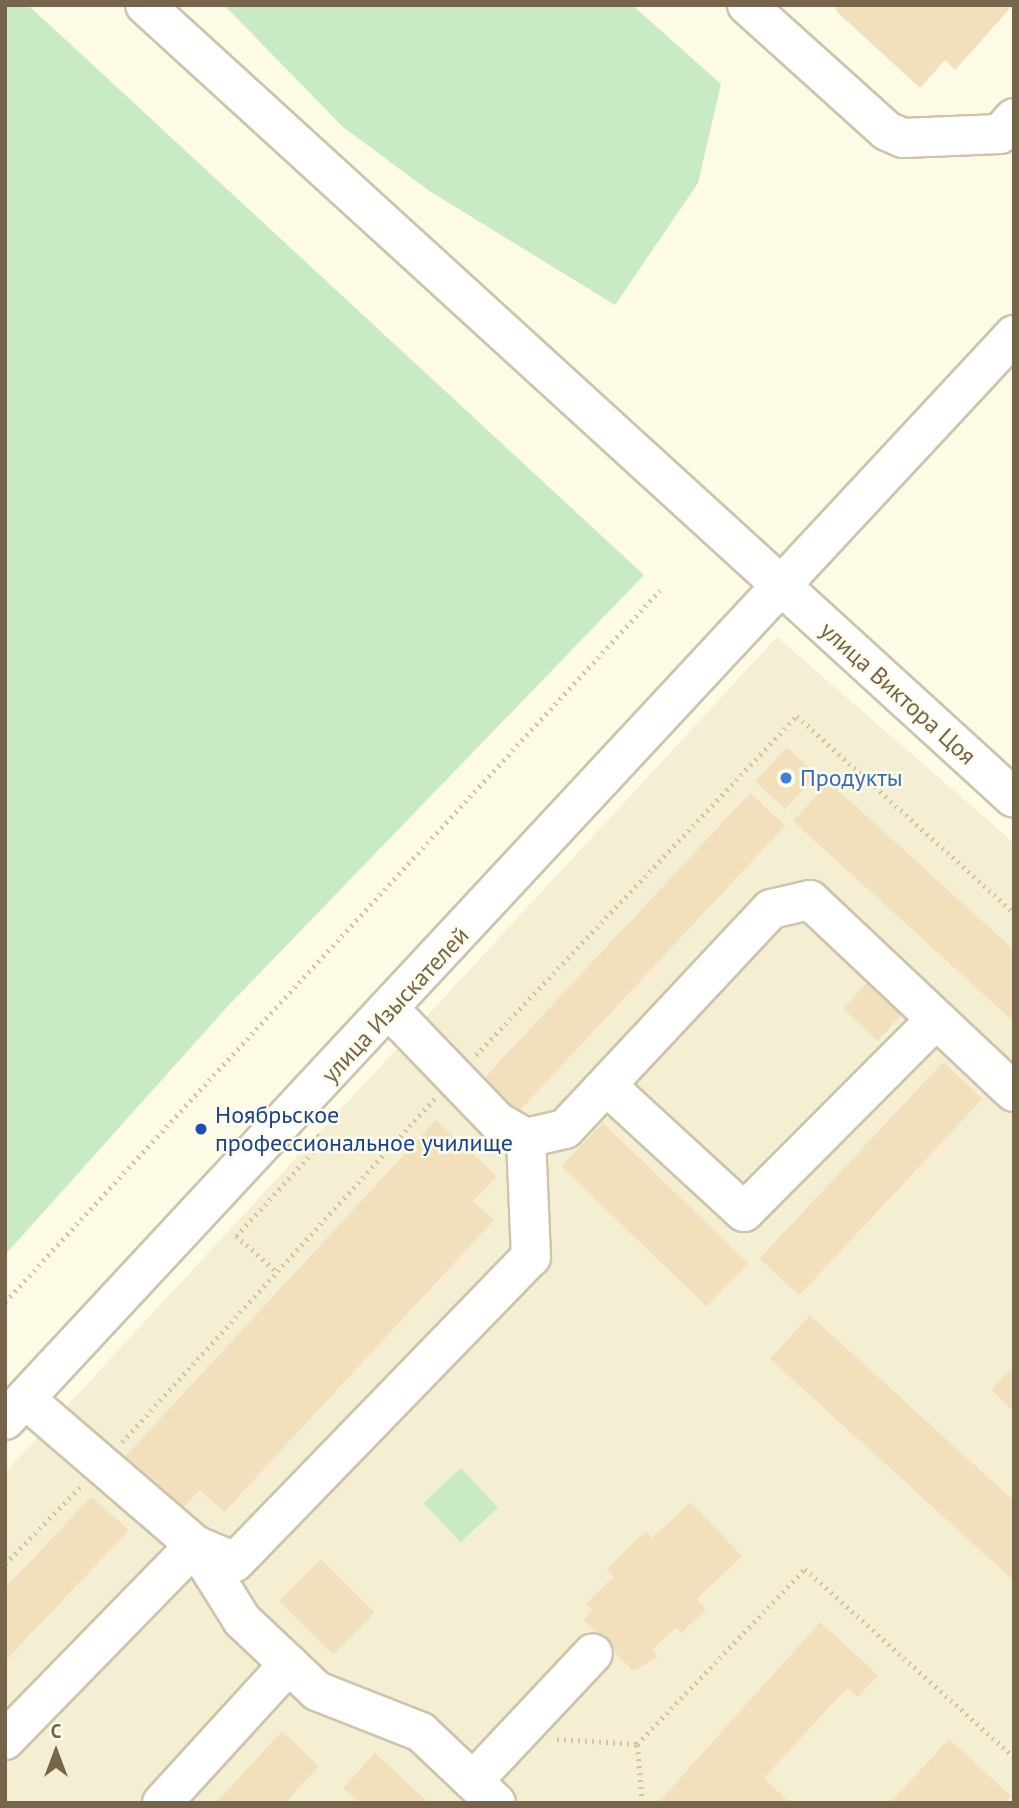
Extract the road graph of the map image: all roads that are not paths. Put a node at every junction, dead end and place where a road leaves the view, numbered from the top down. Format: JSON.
{"nodes":[{"id":1,"x":145,"y":5,"type":"edge"},
{"id":2,"x":747,"y":5,"type":"edge"},
{"id":3,"x":1009,"y":133,"type":"edge"},
{"id":4,"x":1014,"y":335,"type":"edge"},
{"id":5,"x":783,"y":587,"type":"junction"},
{"id":6,"x":1014,"y":798,"type":"edge"},
{"id":7,"x":391,"y":1012,"type":"junction"},
{"id":8,"x":936,"y":1019,"type":"junction"},
{"id":9,"x":607,"y":1086,"type":"junction"},
{"id":10,"x":1014,"y":1092,"type":"edge"},
{"id":11,"x":526,"y":1138,"type":"junction"},
{"id":12,"x":15,"y":1409,"type":"edge"},
{"id":13,"x":195,"y":1545,"type":"junction"},
{"id":14,"x":593,"y":1653,"type":"dead end"},
{"id":15,"x":289,"y":1664,"type":"junction"},
{"id":16,"x":5,"y":1740,"type":"edge"},
{"id":17,"x":484,"y":1792,"type":"edge"},
{"id":18,"x":162,"y":1803,"type":"edge"}],
"edges":[{"from":1,"to":5,"type":"street","name":"улица Виктора Цоя"},
{"from":2,"to":3,"type":"street"},
{"from":4,"to":5,"type":"street","name":"улица Изыскателей"},
{"from":5,"to":6,"type":"street","name":"улица Виктора Цоя"},
{"from":5,"to":7,"type":"street","name":"улица Изыскателей"},
{"from":7,"to":11,"type":"street"},
{"from":7,"to":12,"type":"street","name":"улица Изыскателей"},
{"from":8,"to":9,"type":"street"},
{"from":8,"to":9,"type":"street"},
{"from":8,"to":10,"type":"street"},
{"from":9,"to":11,"type":"street"},
{"from":11,"to":13,"type":"street"},
{"from":12,"to":13,"type":"street"},
{"from":13,"to":15,"type":"street"},
{"from":13,"to":16,"type":"street"},
{"from":14,"to":17,"type":"street"},
{"from":15,"to":17,"type":"street"},
{"from":15,"to":18,"type":"street"}]}
